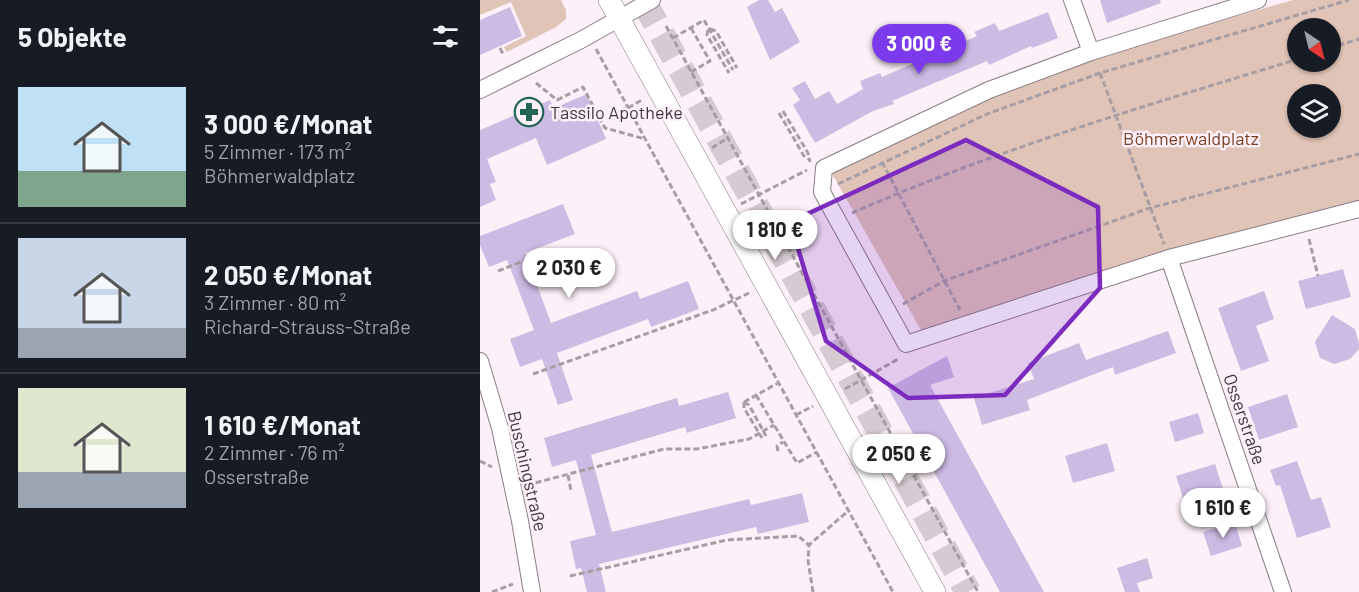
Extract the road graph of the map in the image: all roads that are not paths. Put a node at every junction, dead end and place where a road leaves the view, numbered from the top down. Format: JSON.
{"nodes":[{"id":1,"x":652,"y":0,"type":"edge"},
{"id":2,"x":1072,"y":0,"type":"edge"},
{"id":3,"x":1258,"y":0,"type":"edge"},
{"id":4,"x":615,"y":9,"type":"edge"},
{"id":5,"x":1091,"y":52,"type":"junction"},
{"id":6,"x":480,"y":90,"type":"edge"},
{"id":7,"x":1359,"y":209,"type":"edge"},
{"id":8,"x":1169,"y":258,"type":"junction"},
{"id":9,"x":480,"y":361,"type":"edge"},
{"id":10,"x":532,"y":585,"type":"edge"},
{"id":11,"x":935,"y":592,"type":"edge"},
{"id":12,"x":1283,"y":592,"type":"edge"}],
"edges":[{"from":1,"to":4,"type":"street"},
{"from":2,"to":5,"type":"street"},
{"from":3,"to":5,"type":"street"},
{"from":4,"to":6,"type":"street"},
{"from":4,"to":11,"type":"main road"},
{"from":5,"to":8,"type":"street"},
{"from":7,"to":8,"type":"street"},
{"from":8,"to":12,"type":"street","name":"Osserstraße"},
{"from":9,"to":10,"type":"street","name":"Buschingstraße"}]}
